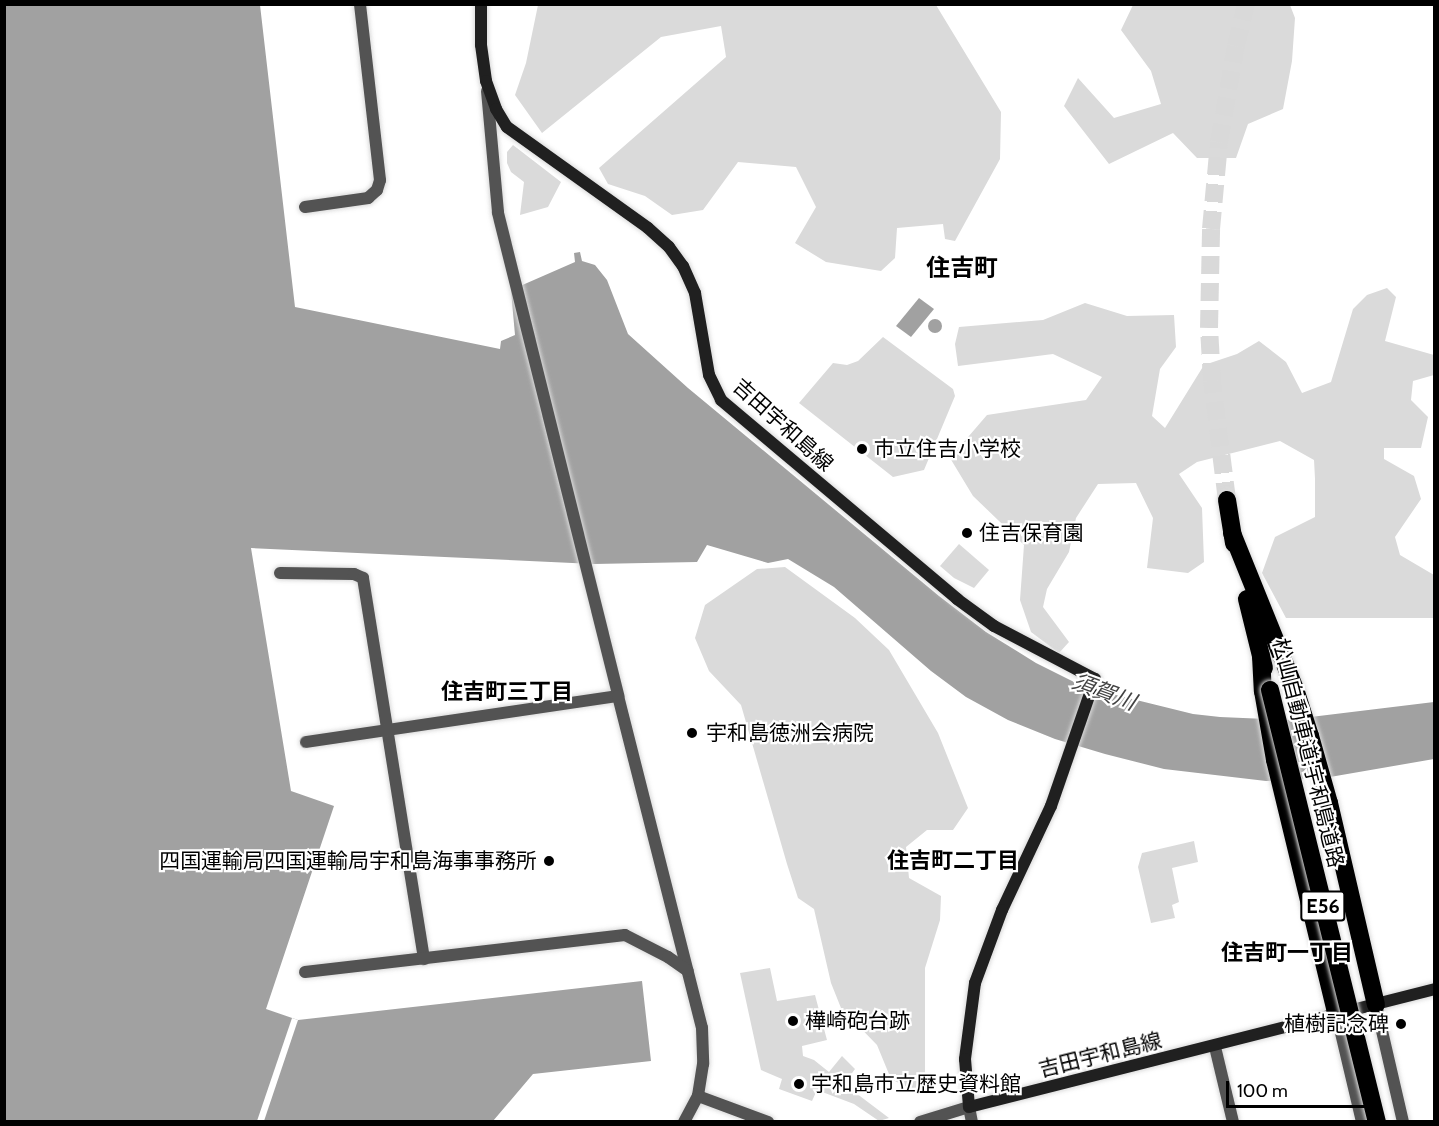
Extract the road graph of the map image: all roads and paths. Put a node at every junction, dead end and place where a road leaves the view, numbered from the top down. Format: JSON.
{"nodes":[{"id":1,"x":360,"y":4,"type":"edge"},
{"id":2,"x":481,"y":4,"type":"edge"},
{"id":3,"x":486,"y":81,"type":"junction"},
{"id":4,"x":305,"y":207,"type":"dead end"},
{"id":5,"x":1227,"y":500,"type":"tunnel mouth"},
{"id":6,"x":1232,"y":533,"type":"junction"},
{"id":7,"x":280,"y":573,"type":"dead end"},
{"id":8,"x":1267,"y":691,"type":"junction"},
{"id":9,"x":618,"y":696,"type":"junction"},
{"id":10,"x":388,"y":729,"type":"junction"},
{"id":11,"x":306,"y":742,"type":"dead end"},
{"id":12,"x":424,"y":959,"type":"junction"},
{"id":13,"x":688,"y":971,"type":"junction"},
{"id":14,"x":305,"y":972,"type":"dead end"},
{"id":15,"x":1434,"y":990,"type":"edge"},
{"id":16,"x":1376,"y":1005,"type":"junction"},
{"id":17,"x":1337,"y":1016,"type":"junction"},
{"id":18,"x":1215,"y":1047,"type":"junction"},
{"id":19,"x":698,"y":1096,"type":"junction"},
{"id":20,"x":969,"y":1107,"type":"junction"},
{"id":21,"x":685,"y":1121,"type":"edge"},
{"id":22,"x":768,"y":1122,"type":"edge"},
{"id":23,"x":920,"y":1122,"type":"edge"},
{"id":24,"x":972,"y":1122,"type":"edge"},
{"id":25,"x":1233,"y":1122,"type":"edge"},
{"id":26,"x":1362,"y":1122,"type":"edge"},
{"id":27,"x":1377,"y":1122,"type":"edge"},
{"id":28,"x":1402,"y":1122,"type":"edge"}],
"edges":[{"from":1,"to":4,"type":"street"},
{"from":2,"to":3,"type":"main road","name":"吉田宇和島線"},
{"from":3,"to":9,"type":"street"},
{"from":3,"to":20,"type":"main road","name":"吉田宇和島線"},
{"from":5,"to":6,"type":"highway","name":"松山自動車道;宇和島道路","number":"E56"},
{"from":6,"to":8,"type":"highway","name":"松山自動車道;宇和島道路","number":"E56"},
{"from":6,"to":16,"type":"highway"},
{"from":7,"to":10,"type":"street"},
{"from":8,"to":17,"type":"highway"},
{"from":8,"to":27,"type":"highway","name":"松山自動車道;宇和島道路","number":"E56","bridge":true},
{"from":9,"to":10,"type":"street"},
{"from":9,"to":13,"type":"street"},
{"from":10,"to":11,"type":"street"},
{"from":10,"to":12,"type":"street"},
{"from":12,"to":13,"type":"street"},
{"from":12,"to":14,"type":"street"},
{"from":13,"to":19,"type":"street"},
{"from":15,"to":16,"type":"main road","name":"吉田宇和島線"},
{"from":16,"to":17,"type":"main road","name":"吉田宇和島線"},
{"from":16,"to":28,"type":"street"},
{"from":17,"to":18,"type":"main road","name":"吉田宇和島線"},
{"from":17,"to":26,"type":"street"},
{"from":18,"to":20,"type":"main road","name":"吉田宇和島線"},
{"from":18,"to":25,"type":"street"},
{"from":19,"to":21,"type":"street"},
{"from":19,"to":22,"type":"street"},
{"from":20,"to":23,"type":"street"},
{"from":20,"to":24,"type":"street"}]}
